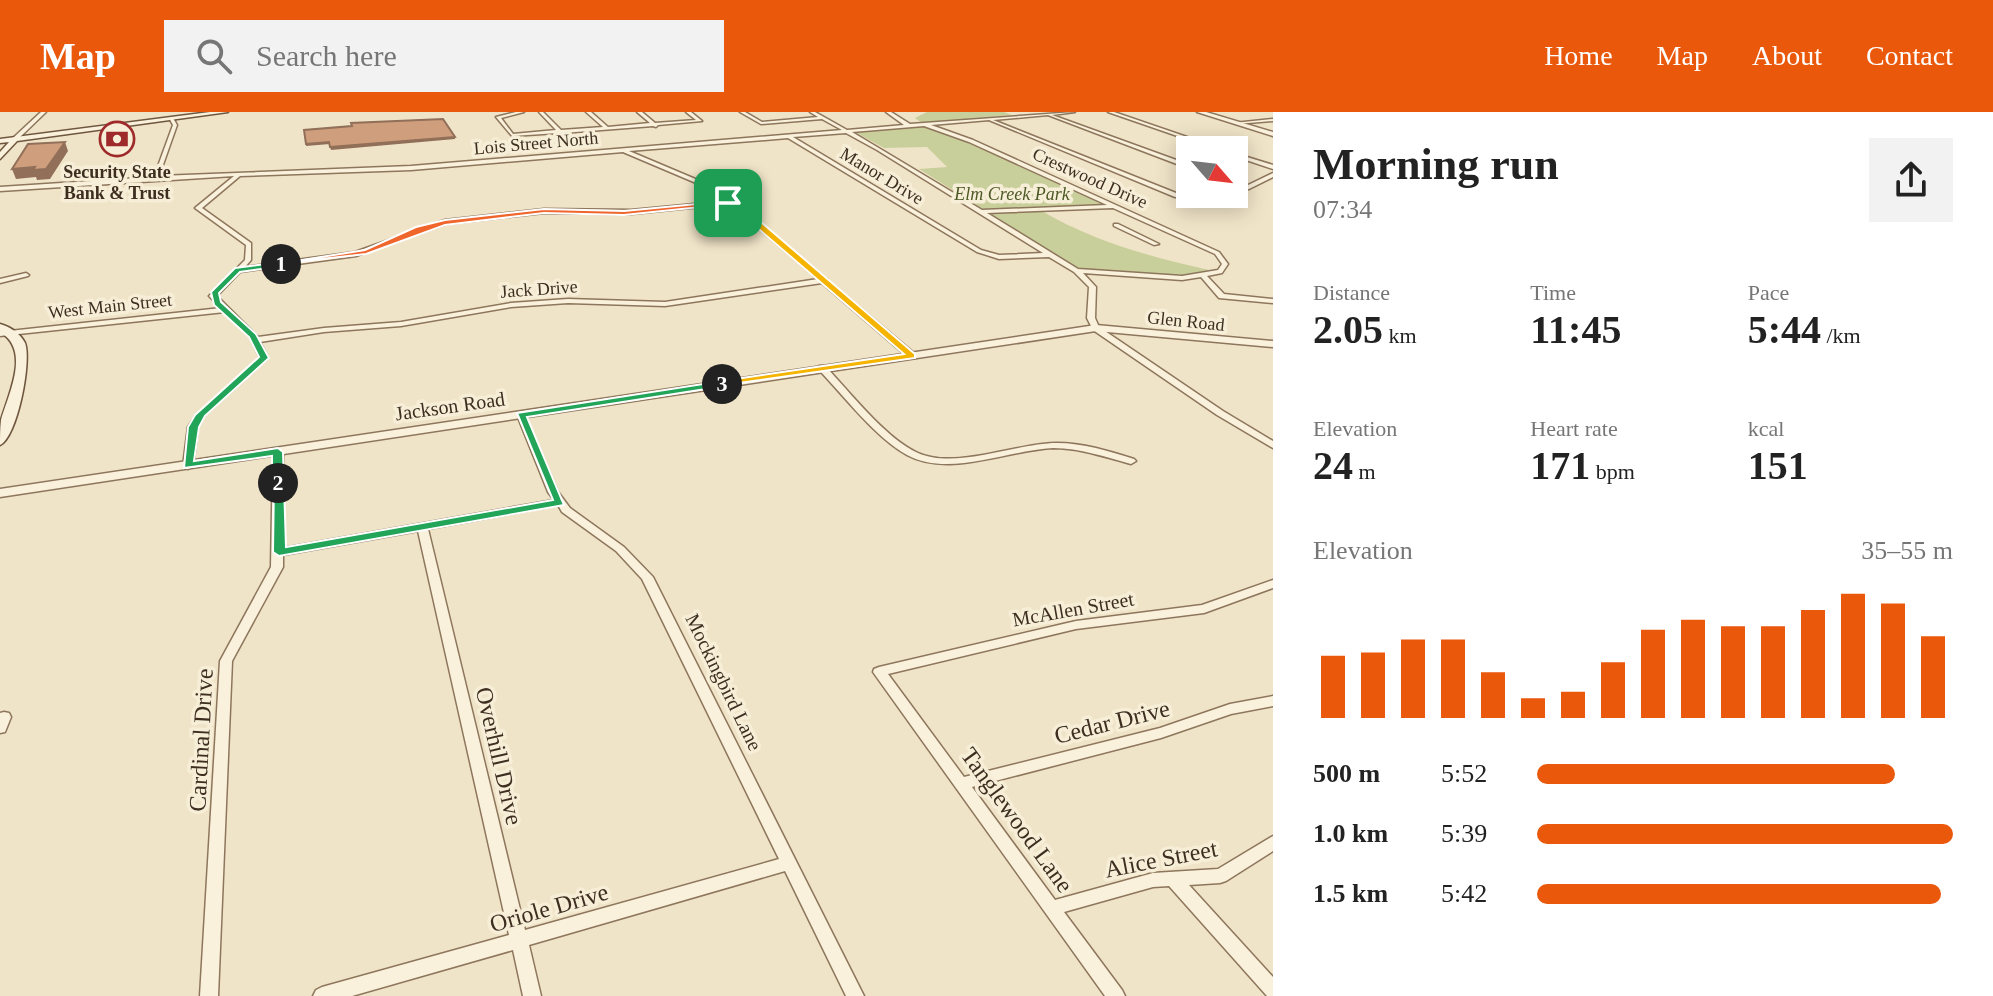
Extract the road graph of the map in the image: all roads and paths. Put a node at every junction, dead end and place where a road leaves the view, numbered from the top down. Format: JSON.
{"nodes":[{"id":1,"x":44,"y":112,"type":"edge"},
{"id":2,"x":225,"y":112,"type":"edge"},
{"id":3,"x":522,"y":112,"type":"edge"},
{"id":4,"x":541,"y":112,"type":"edge"},
{"id":5,"x":588,"y":112,"type":"edge"},
{"id":6,"x":639,"y":112,"type":"edge"},
{"id":7,"x":688,"y":112,"type":"edge"},
{"id":8,"x":742,"y":112,"type":"edge"},
{"id":9,"x":812,"y":112,"type":"edge"},
{"id":10,"x":888,"y":112,"type":"edge"},
{"id":11,"x":1073,"y":112,"type":"edge"},
{"id":12,"x":1110,"y":112,"type":"edge"},
{"id":13,"x":1200,"y":112,"type":"edge"},
{"id":14,"x":1042,"y":113,"type":"edge"},
{"id":15,"x":823,"y":118,"type":"junction"},
{"id":16,"x":171,"y":119,"type":"junction"},
{"id":17,"x":987,"y":119,"type":"junction"},
{"id":18,"x":1273,"y":120,"type":"edge"},
{"id":19,"x":1236,"y":123,"type":"junction"},
{"id":20,"x":926,"y":125,"type":"junction"},
{"id":21,"x":656,"y":126,"type":"junction"},
{"id":22,"x":909,"y":126,"type":"junction"},
{"id":23,"x":608,"y":129,"type":"junction"},
{"id":24,"x":848,"y":131,"type":"junction"},
{"id":25,"x":561,"y":133,"type":"junction"},
{"id":26,"x":1273,"y":134,"type":"edge"},
{"id":27,"x":790,"y":136,"type":"junction"},
{"id":28,"x":1181,"y":136,"type":"edge"},
{"id":29,"x":15,"y":139,"type":"junction"},
{"id":30,"x":0,"y":141,"type":"edge"},
{"id":31,"x":621,"y":149,"type":"junction"},
{"id":32,"x":0,"y":157,"type":"edge"},
{"id":33,"x":1248,"y":159,"type":"edge"},
{"id":34,"x":1176,"y":162,"type":"edge"},
{"id":35,"x":1273,"y":167,"type":"edge"},
{"id":36,"x":239,"y":175,"type":"junction"},
{"id":37,"x":1273,"y":175,"type":"edge"},
{"id":38,"x":156,"y":178,"type":"junction"},
{"id":39,"x":1248,"y":188,"type":"edge"},
{"id":40,"x":0,"y":189,"type":"edge"},
{"id":41,"x":1176,"y":195,"type":"edge"},
{"id":42,"x":732,"y":202,"type":"junction"},
{"id":43,"x":1114,"y":206,"type":"junction"},
{"id":44,"x":980,"y":212,"type":"junction"},
{"id":45,"x":1116,"y":225,"type":"dead end"},
{"id":46,"x":1172,"y":232,"type":"junction"},
{"id":47,"x":1139,"y":236,"type":"junction"},
{"id":48,"x":1156,"y":244,"type":"dead end"},
{"id":49,"x":1051,"y":255,"type":"junction"},
{"id":50,"x":238,"y":270,"type":"junction"},
{"id":51,"x":1076,"y":271,"type":"junction"},
{"id":52,"x":26,"y":275,"type":"dead end"},
{"id":53,"x":1204,"y":277,"type":"junction"},
{"id":54,"x":825,"y":280,"type":"junction"},
{"id":55,"x":0,"y":281,"type":"edge"},
{"id":56,"x":1273,"y":301,"type":"edge"},
{"id":57,"x":224,"y":310,"type":"junction"},
{"id":58,"x":1096,"y":328,"type":"junction"},
{"id":59,"x":3,"y":331,"type":"edge"},
{"id":60,"x":256,"y":340,"type":"junction"},
{"id":61,"x":1273,"y":344,"type":"edge"},
{"id":62,"x":912,"y":356,"type":"junction"},
{"id":63,"x":822,"y":368,"type":"junction"},
{"id":64,"x":521,"y":415,"type":"junction"},
{"id":65,"x":0,"y":439,"type":"edge"},
{"id":66,"x":1273,"y":445,"type":"edge"},
{"id":67,"x":278,"y":452,"type":"junction"},
{"id":68,"x":1131,"y":461,"type":"dead end"},
{"id":69,"x":188,"y":466,"type":"junction"},
{"id":70,"x":0,"y":493,"type":"edge"},
{"id":71,"x":560,"y":502,"type":"junction"},
{"id":72,"x":422,"y":527,"type":"junction"},
{"id":73,"x":279,"y":552,"type":"junction"},
{"id":74,"x":1273,"y":584,"type":"edge"},
{"id":75,"x":879,"y":672,"type":"joint"},
{"id":76,"x":1273,"y":701,"type":"edge"},
{"id":77,"x":961,"y":784,"type":"junction"},
{"id":78,"x":1273,"y":843,"type":"edge"},
{"id":79,"x":788,"y":863,"type":"junction"},
{"id":80,"x":1173,"y":879,"type":"junction"},
{"id":81,"x":1052,"y":908,"type":"junction"},
{"id":82,"x":521,"y":941,"type":"junction"},
{"id":83,"x":1273,"y":990,"type":"edge"},
{"id":84,"x":209,"y":996,"type":"edge"},
{"id":85,"x":322,"y":996,"type":"edge"},
{"id":86,"x":532,"y":996,"type":"edge"},
{"id":87,"x":855,"y":996,"type":"edge"},
{"id":88,"x":1116,"y":996,"type":"edge"}],
"edges":[{"from":1,"to":29,"type":"street"},
{"from":2,"to":16,"type":"main road"},
{"from":3,"to":25,"type":"street"},
{"from":4,"to":25,"type":"street"},
{"from":5,"to":23,"type":"street"},
{"from":6,"to":21,"type":"street"},
{"from":7,"to":21,"type":"street"},
{"from":8,"to":15,"type":"street"},
{"from":9,"to":15,"type":"street"},
{"from":10,"to":22,"type":"street"},
{"from":11,"to":14,"type":"street","name":"Lois Street North"},
{"from":12,"to":28,"type":"street"},
{"from":13,"to":19,"type":"street"},
{"from":14,"to":17,"type":"street","name":"Lois Street North"},
{"from":14,"to":34,"type":"street"},
{"from":15,"to":24,"type":"street"},
{"from":16,"to":29,"type":"main road"},
{"from":16,"to":38,"type":"street"},
{"from":17,"to":20,"type":"street","name":"Lois Street North"},
{"from":17,"to":41,"type":"street"},
{"from":18,"to":19,"type":"street"},
{"from":19,"to":26,"type":"street"},
{"from":20,"to":22,"type":"street","name":"Lois Street North"},
{"from":20,"to":43,"type":"street","name":"Crestwood Drive"},
{"from":21,"to":23,"type":"street"},
{"from":22,"to":24,"type":"street","name":"Lois Street North"},
{"from":23,"to":25,"type":"street"},
{"from":24,"to":27,"type":"street","name":"Lois Street North"},
{"from":24,"to":44,"type":"street"},
{"from":27,"to":31,"type":"street","name":"Lois Street North"},
{"from":27,"to":49,"type":"street","name":"Manor Drive"},
{"from":29,"to":30,"type":"main road"},
{"from":29,"to":32,"type":"main road"},
{"from":31,"to":36,"type":"street","name":"Lois Street North"},
{"from":31,"to":42,"type":"street"},
{"from":33,"to":35,"type":"street"},
{"from":36,"to":38,"type":"street","name":"Lois Street North"},
{"from":36,"to":50,"type":"street"},
{"from":37,"to":39,"type":"street"},
{"from":38,"to":40,"type":"street","name":"Lois Street North"},
{"from":42,"to":50,"type":"street"},
{"from":42,"to":54,"type":"street"},
{"from":43,"to":44,"type":"street"},
{"from":43,"to":46,"type":"street","name":"Crestwood Drive"},
{"from":44,"to":49,"type":"street"},
{"from":45,"to":47,"type":"street"},
{"from":46,"to":47,"type":"street"},
{"from":46,"to":53,"type":"street","name":"Crestwood Drive"},
{"from":47,"to":48,"type":"street"},
{"from":49,"to":51,"type":"street"},
{"from":50,"to":57,"type":"street"},
{"from":51,"to":53,"type":"street"},
{"from":51,"to":58,"type":"street"},
{"from":52,"to":55,"type":"street"},
{"from":53,"to":56,"type":"street"},
{"from":54,"to":60,"type":"street","name":"Jack Drive"},
{"from":54,"to":62,"type":"street"},
{"from":57,"to":59,"type":"street","name":"West Main Street"},
{"from":57,"to":60,"type":"street"},
{"from":58,"to":61,"type":"street","name":"Glen Road"},
{"from":58,"to":62,"type":"street","name":"Jackson Road"},
{"from":58,"to":66,"type":"street"},
{"from":59,"to":65,"type":"main road"},
{"from":60,"to":69,"type":"street"},
{"from":62,"to":63,"type":"street","name":"Jackson Road"},
{"from":63,"to":64,"type":"street","name":"Jackson Road"},
{"from":63,"to":68,"type":"street"},
{"from":64,"to":67,"type":"street","name":"Jackson Road"},
{"from":64,"to":71,"type":"street","name":"Mockingbird Lane"},
{"from":67,"to":69,"type":"street","name":"Jackson Road"},
{"from":67,"to":73,"type":"street","name":"Cardinal Drive"},
{"from":69,"to":70,"type":"street","name":"Jackson Road"},
{"from":71,"to":72,"type":"street"},
{"from":71,"to":79,"type":"street","name":"Mockingbird Lane"},
{"from":72,"to":73,"type":"street"},
{"from":72,"to":82,"type":"street","name":"Overhill Drive"},
{"from":73,"to":84,"type":"street","name":"Cardinal Drive"},
{"from":74,"to":75,"type":"street","name":"McAllen Street"},
{"from":75,"to":77,"type":"street","name":"Tanglewood Lane"},
{"from":76,"to":77,"type":"street","name":"Cedar Drive"},
{"from":77,"to":81,"type":"street","name":"Tanglewood Lane"},
{"from":78,"to":80,"type":"street","name":"Alice Street"},
{"from":79,"to":82,"type":"street","name":"Oriole Drive"},
{"from":79,"to":87,"type":"street","name":"Mockingbird Lane"},
{"from":80,"to":81,"type":"street","name":"Alice Street"},
{"from":80,"to":83,"type":"street"},
{"from":81,"to":88,"type":"street","name":"Tanglewood Lane"},
{"from":82,"to":85,"type":"street","name":"Oriole Drive"},
{"from":82,"to":86,"type":"street","name":"Overhill Drive"}]}
